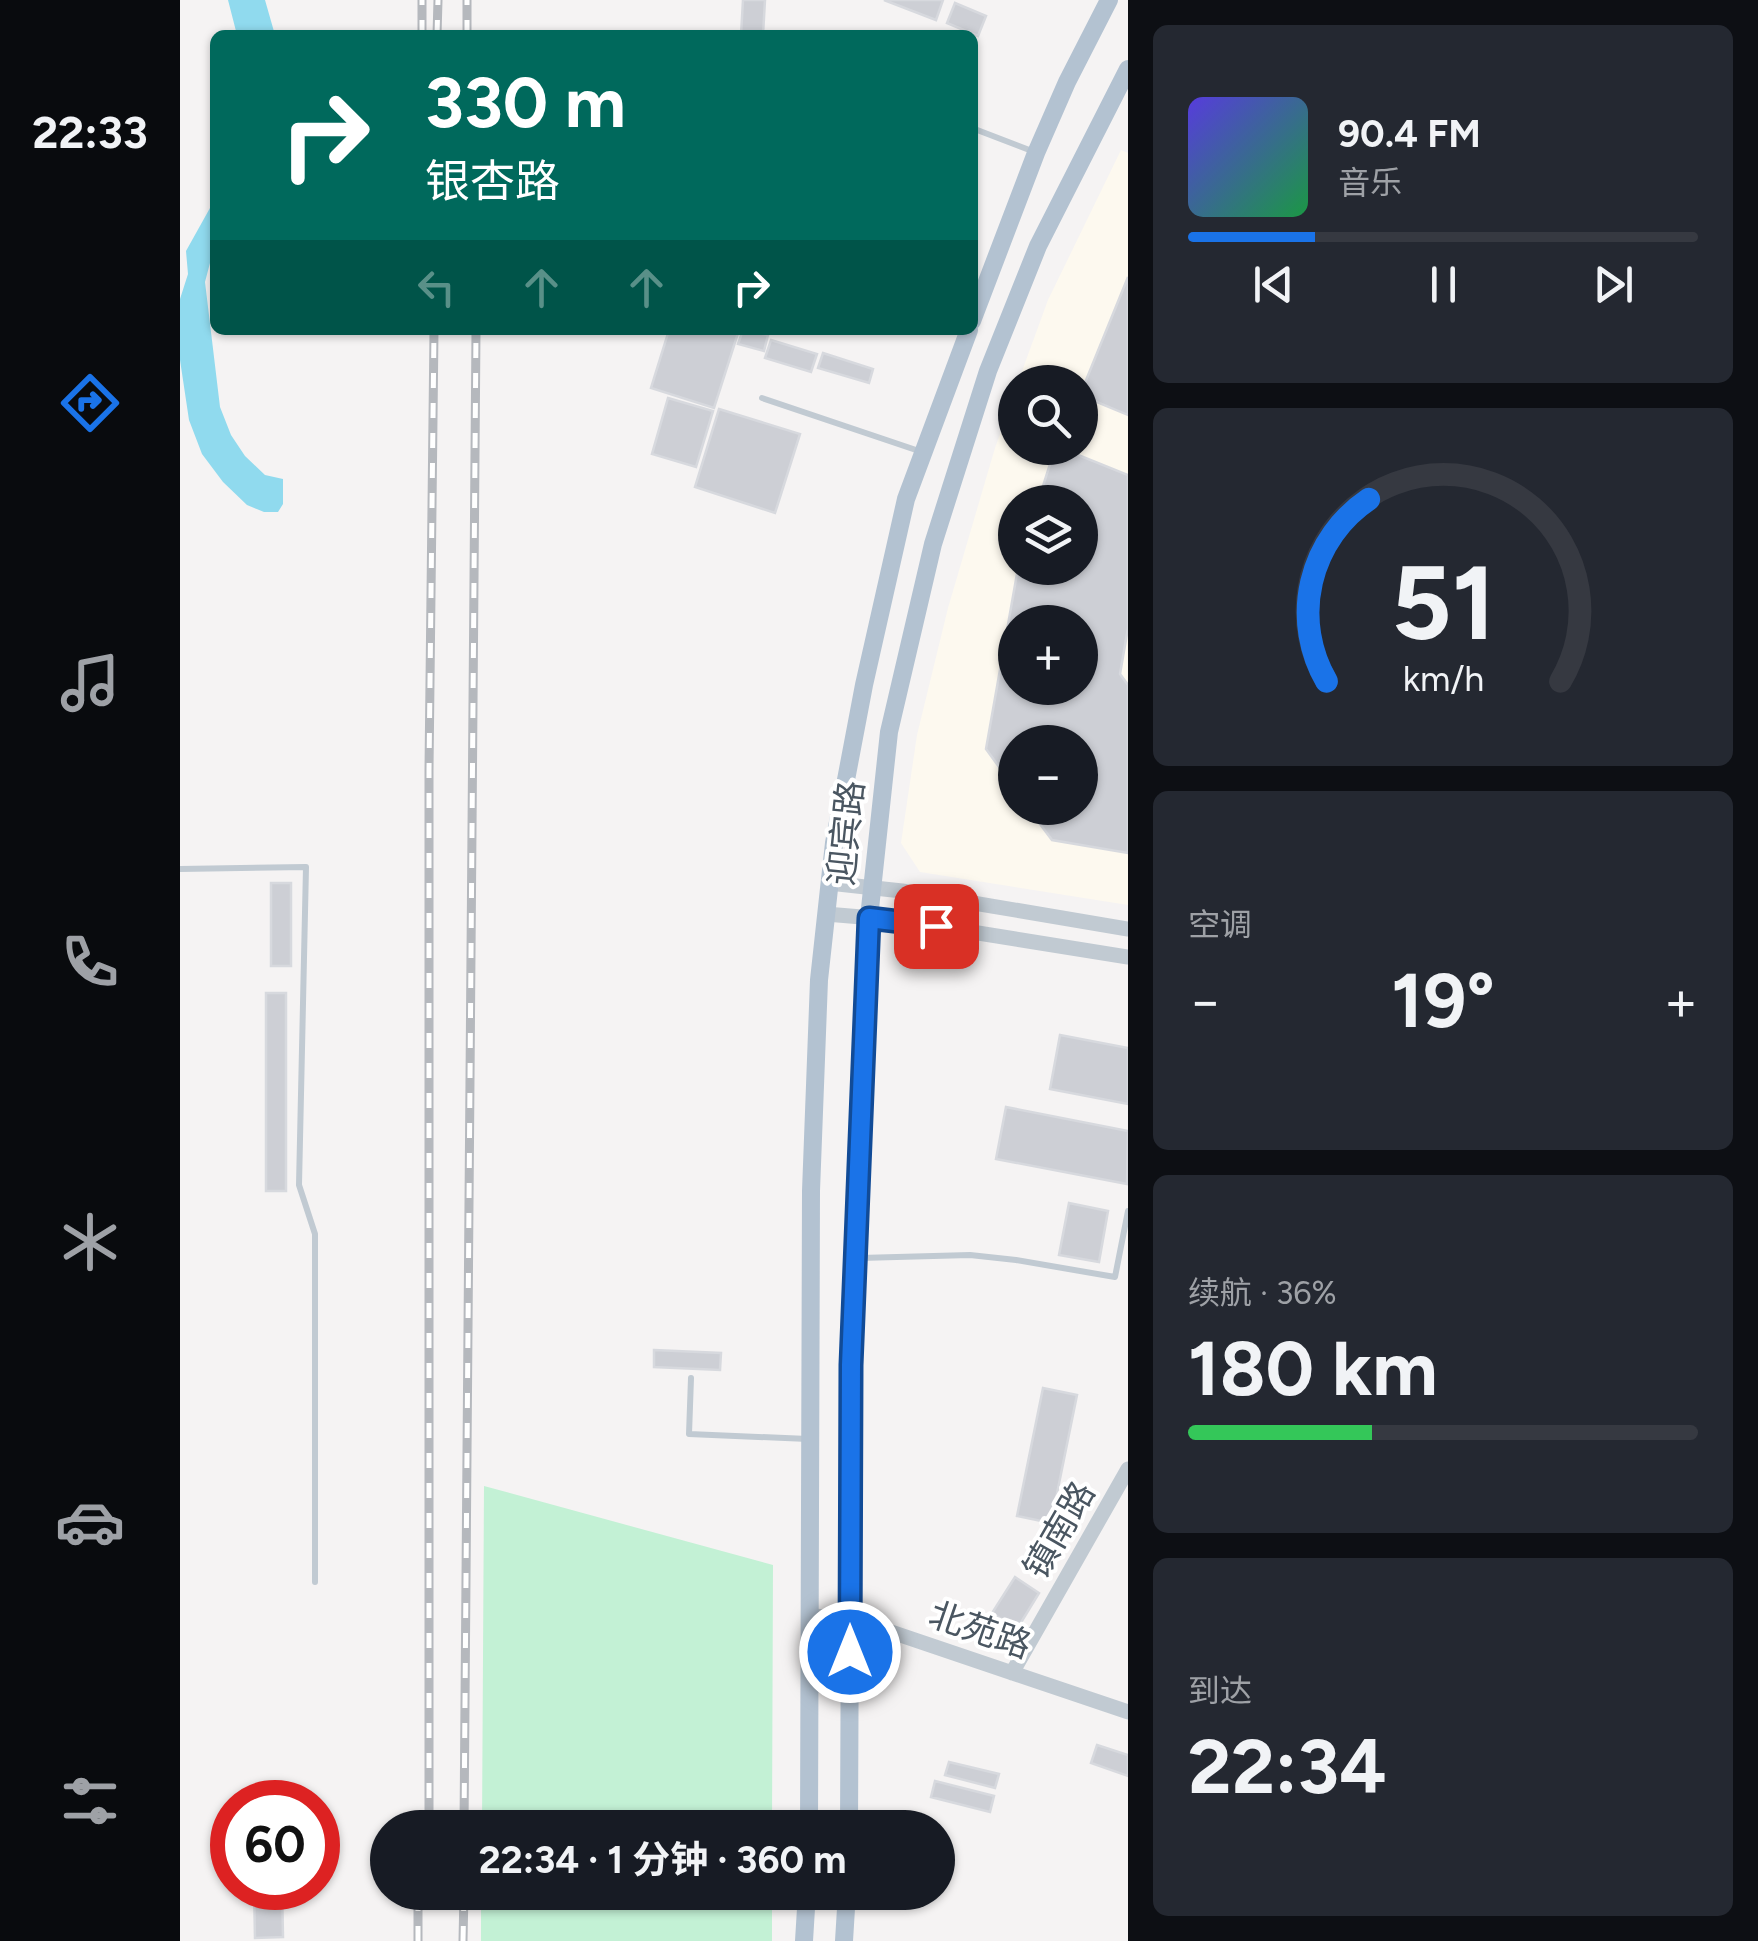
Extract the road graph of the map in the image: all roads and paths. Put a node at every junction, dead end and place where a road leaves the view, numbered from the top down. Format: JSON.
{"nodes":[{"id":1,"x":1109,"y":0,"type":"edge"},
{"id":2,"x":1128,"y":69,"type":"edge"},
{"id":3,"x":978,"y":130,"type":"edge"},
{"id":4,"x":1036,"y":153,"type":"junction"},
{"id":5,"x":978,"y":305,"type":"edge"},
{"id":6,"x":967,"y":335,"type":"edge"},
{"id":7,"x":762,"y":398,"type":"dead end"},
{"id":8,"x":923,"y":452,"type":"junction"},
{"id":9,"x":180,"y":870,"type":"edge"},
{"id":10,"x":829,"y":883,"type":"junction"},
{"id":11,"x":872,"y":888,"type":"junction"},
{"id":12,"x":826,"y":914,"type":"junction"},
{"id":13,"x":869,"y":918,"type":"junction"},
{"id":14,"x":1128,"y":928,"type":"edge"},
{"id":15,"x":1128,"y":957,"type":"edge"},
{"id":16,"x":1128,"y":1211,"type":"edge"},
{"id":17,"x":855,"y":1258,"type":"junction"},
{"id":18,"x":691,"y":1378,"type":"dead end"},
{"id":19,"x":810,"y":1440,"type":"junction"},
{"id":20,"x":1128,"y":1470,"type":"edge"},
{"id":21,"x":315,"y":1582,"type":"dead end"},
{"id":22,"x":810,"y":1616,"type":"junction"},
{"id":23,"x":850,"y":1618,"type":"junction"},
{"id":24,"x":1012,"y":1672,"type":"junction"},
{"id":25,"x":1128,"y":1712,"type":"edge"},
{"id":26,"x":809,"y":1810,"type":"edge"},
{"id":27,"x":848,"y":1810,"type":"edge"},
{"id":28,"x":807,"y":1910,"type":"edge"},
{"id":29,"x":846,"y":1910,"type":"edge"},
{"id":30,"x":804,"y":1941,"type":"edge"},
{"id":31,"x":844,"y":1941,"type":"edge"}],
"edges":[{"from":1,"to":4,"type":"main road"},
{"from":2,"to":11,"type":"main road","name":"迎宾路"},
{"from":3,"to":4,"type":"lane"},
{"from":4,"to":5,"type":"main road"},
{"from":6,"to":8,"type":"main road","name":"迎宾路"},
{"from":7,"to":8,"type":"lane"},
{"from":8,"to":10,"type":"main road","name":"迎宾路"},
{"from":9,"to":21,"type":"lane"},
{"from":10,"to":11,"type":"street"},
{"from":10,"to":12,"type":"main road","name":"迎宾路"},
{"from":11,"to":13,"type":"main road","name":"迎宾路"},
{"from":11,"to":14,"type":"street"},
{"from":12,"to":13,"type":"street"},
{"from":12,"to":19,"type":"main road","name":"迎宾路"},
{"from":13,"to":15,"type":"street"},
{"from":13,"to":17,"type":"main road","name":"迎宾路"},
{"from":16,"to":17,"type":"lane"},
{"from":17,"to":23,"type":"main road","name":"迎宾路"},
{"from":18,"to":19,"type":"lane"},
{"from":19,"to":22,"type":"main road","name":"迎宾路"},
{"from":20,"to":24,"type":"street","name":"镇南路"},
{"from":22,"to":23,"type":"street","name":"北苑路"},
{"from":22,"to":26,"type":"main road","name":"迎宾路"},
{"from":23,"to":24,"type":"street","name":"北苑路"},
{"from":23,"to":27,"type":"main road","name":"迎宾路"},
{"from":24,"to":25,"type":"street","name":"北苑路"},
{"from":28,"to":30,"type":"main road"},
{"from":29,"to":31,"type":"main road"}]}
